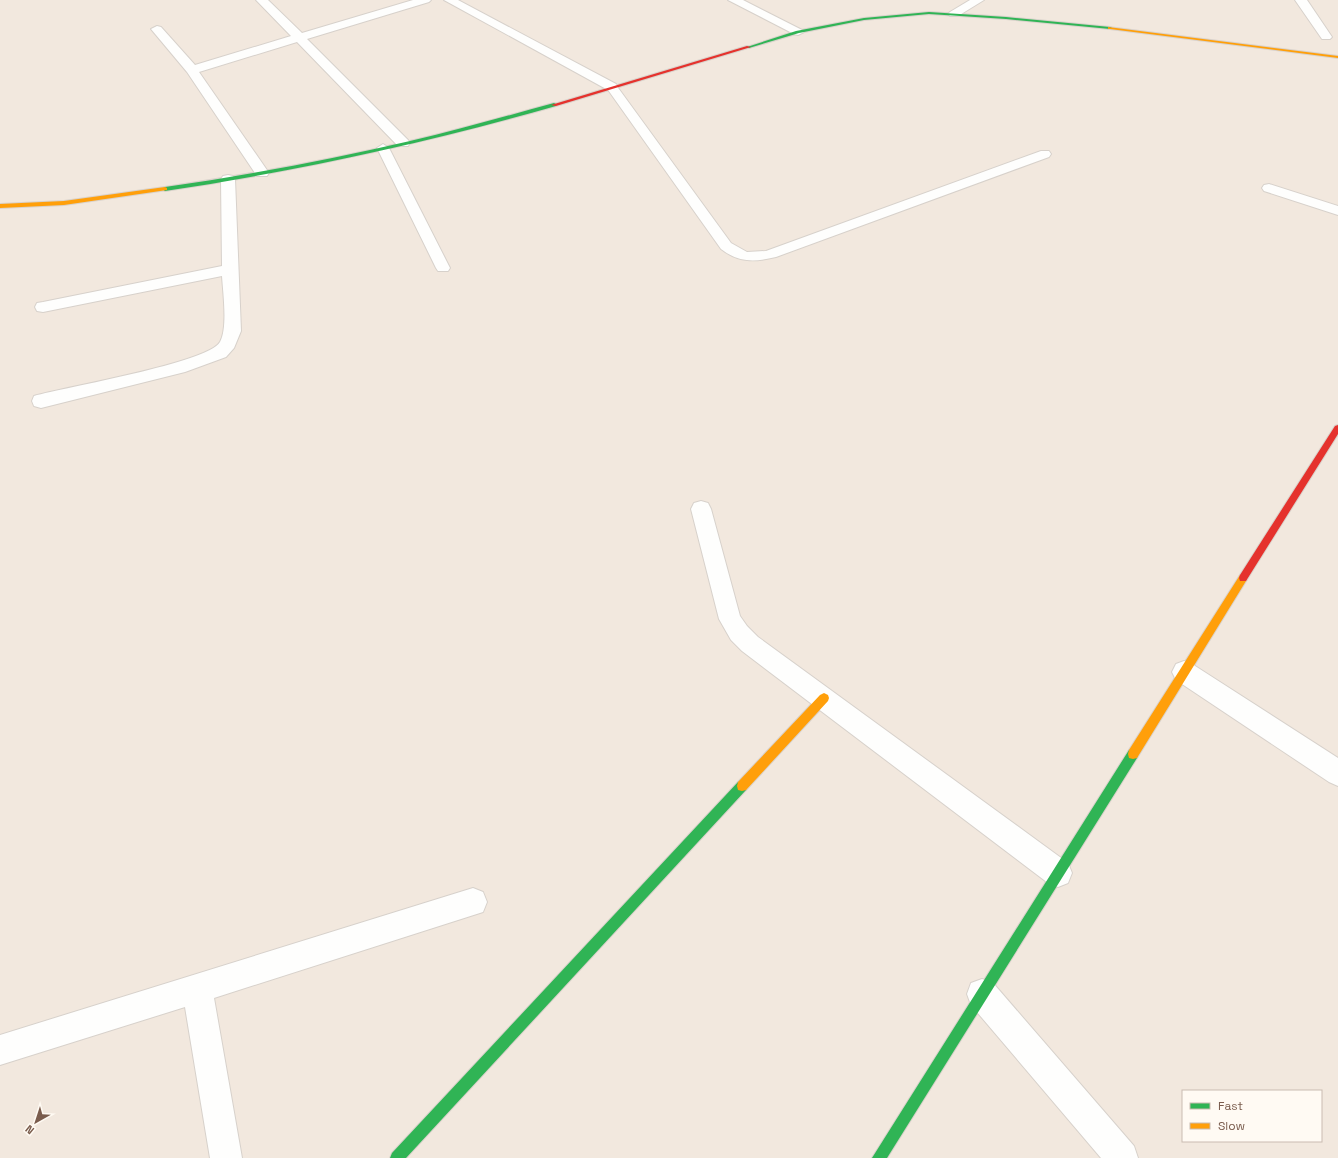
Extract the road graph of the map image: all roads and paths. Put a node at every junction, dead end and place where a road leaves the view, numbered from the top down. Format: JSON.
{"nodes":[{"id":1,"x":262,"y":0,"type":"edge"},
{"id":2,"x":425,"y":0,"type":"edge"},
{"id":3,"x":450,"y":0,"type":"edge"},
{"id":4,"x":734,"y":0,"type":"edge"},
{"id":5,"x":978,"y":0,"type":"edge"},
{"id":6,"x":1301,"y":0,"type":"edge"},
{"id":7,"x":954,"y":14,"type":"junction"},
{"id":8,"x":157,"y":29,"type":"dead end"},
{"id":9,"x":798,"y":32,"type":"junction"},
{"id":10,"x":301,"y":37,"type":"junction"},
{"id":11,"x":1326,"y":37,"type":"dead end"},
{"id":12,"x":1338,"y":57,"type":"edge"},
{"id":13,"x":192,"y":70,"type":"junction"},
{"id":14,"x":612,"y":87,"type":"junction"},
{"id":15,"x":404,"y":143,"type":"junction"},
{"id":16,"x":383,"y":148,"type":"junction"},
{"id":17,"x":1045,"y":154,"type":"dead end"},
{"id":18,"x":262,"y":173,"type":"junction"},
{"id":19,"x":228,"y":179,"type":"junction"},
{"id":20,"x":1269,"y":188,"type":"dead end"},
{"id":21,"x":0,"y":206,"type":"edge"},
{"id":22,"x":1338,"y":211,"type":"edge"},
{"id":23,"x":443,"y":268,"type":"dead end"},
{"id":24,"x":231,"y":269,"type":"junction"},
{"id":25,"x":43,"y":307,"type":"dead end"},
{"id":26,"x":41,"y":401,"type":"dead end"},
{"id":27,"x":1336,"y":435,"type":"edge"},
{"id":28,"x":701,"y":509,"type":"dead end"},
{"id":29,"x":1184,"y":672,"type":"junction"},
{"id":30,"x":824,"y":698,"type":"junction"},
{"id":31,"x":1338,"y":773,"type":"edge"},
{"id":32,"x":1058,"y":872,"type":"junction"},
{"id":33,"x":473,"y":902,"type":"dead end"},
{"id":34,"x":197,"y":988,"type":"junction"},
{"id":35,"x":982,"y":994,"type":"junction"},
{"id":36,"x":0,"y":1050,"type":"edge"},
{"id":37,"x":226,"y":1158,"type":"edge"},
{"id":38,"x":397,"y":1158,"type":"edge"},
{"id":39,"x":879,"y":1158,"type":"edge"},
{"id":40,"x":1122,"y":1158,"type":"edge"}],
"edges":[{"from":1,"to":10,"type":"street"},
{"from":2,"to":10,"type":"street"},
{"from":3,"to":14,"type":"street"},
{"from":4,"to":9,"type":"street"},
{"from":5,"to":7,"type":"street"},
{"from":6,"to":11,"type":"street"},
{"from":7,"to":9,"type":"street"},
{"from":7,"to":12,"type":"street"},
{"from":8,"to":13,"type":"street"},
{"from":9,"to":14,"type":"street"},
{"from":10,"to":13,"type":"street"},
{"from":10,"to":15,"type":"street"},
{"from":13,"to":18,"type":"street"},
{"from":14,"to":15,"type":"street"},
{"from":14,"to":17,"type":"lane"},
{"from":15,"to":16,"type":"street"},
{"from":16,"to":18,"type":"street"},
{"from":16,"to":23,"type":"lane"},
{"from":18,"to":19,"type":"street"},
{"from":19,"to":21,"type":"street"},
{"from":19,"to":24,"type":"street"},
{"from":20,"to":22,"type":"lane"},
{"from":24,"to":25,"type":"street"},
{"from":24,"to":26,"type":"street"},
{"from":27,"to":29,"type":"street"},
{"from":28,"to":30,"type":"street"},
{"from":29,"to":31,"type":"street"},
{"from":29,"to":32,"type":"street"},
{"from":30,"to":32,"type":"street"},
{"from":30,"to":38,"type":"street"},
{"from":32,"to":35,"type":"street"},
{"from":33,"to":34,"type":"street"},
{"from":34,"to":36,"type":"street"},
{"from":34,"to":37,"type":"street"},
{"from":35,"to":39,"type":"street"},
{"from":35,"to":40,"type":"street"}]}
